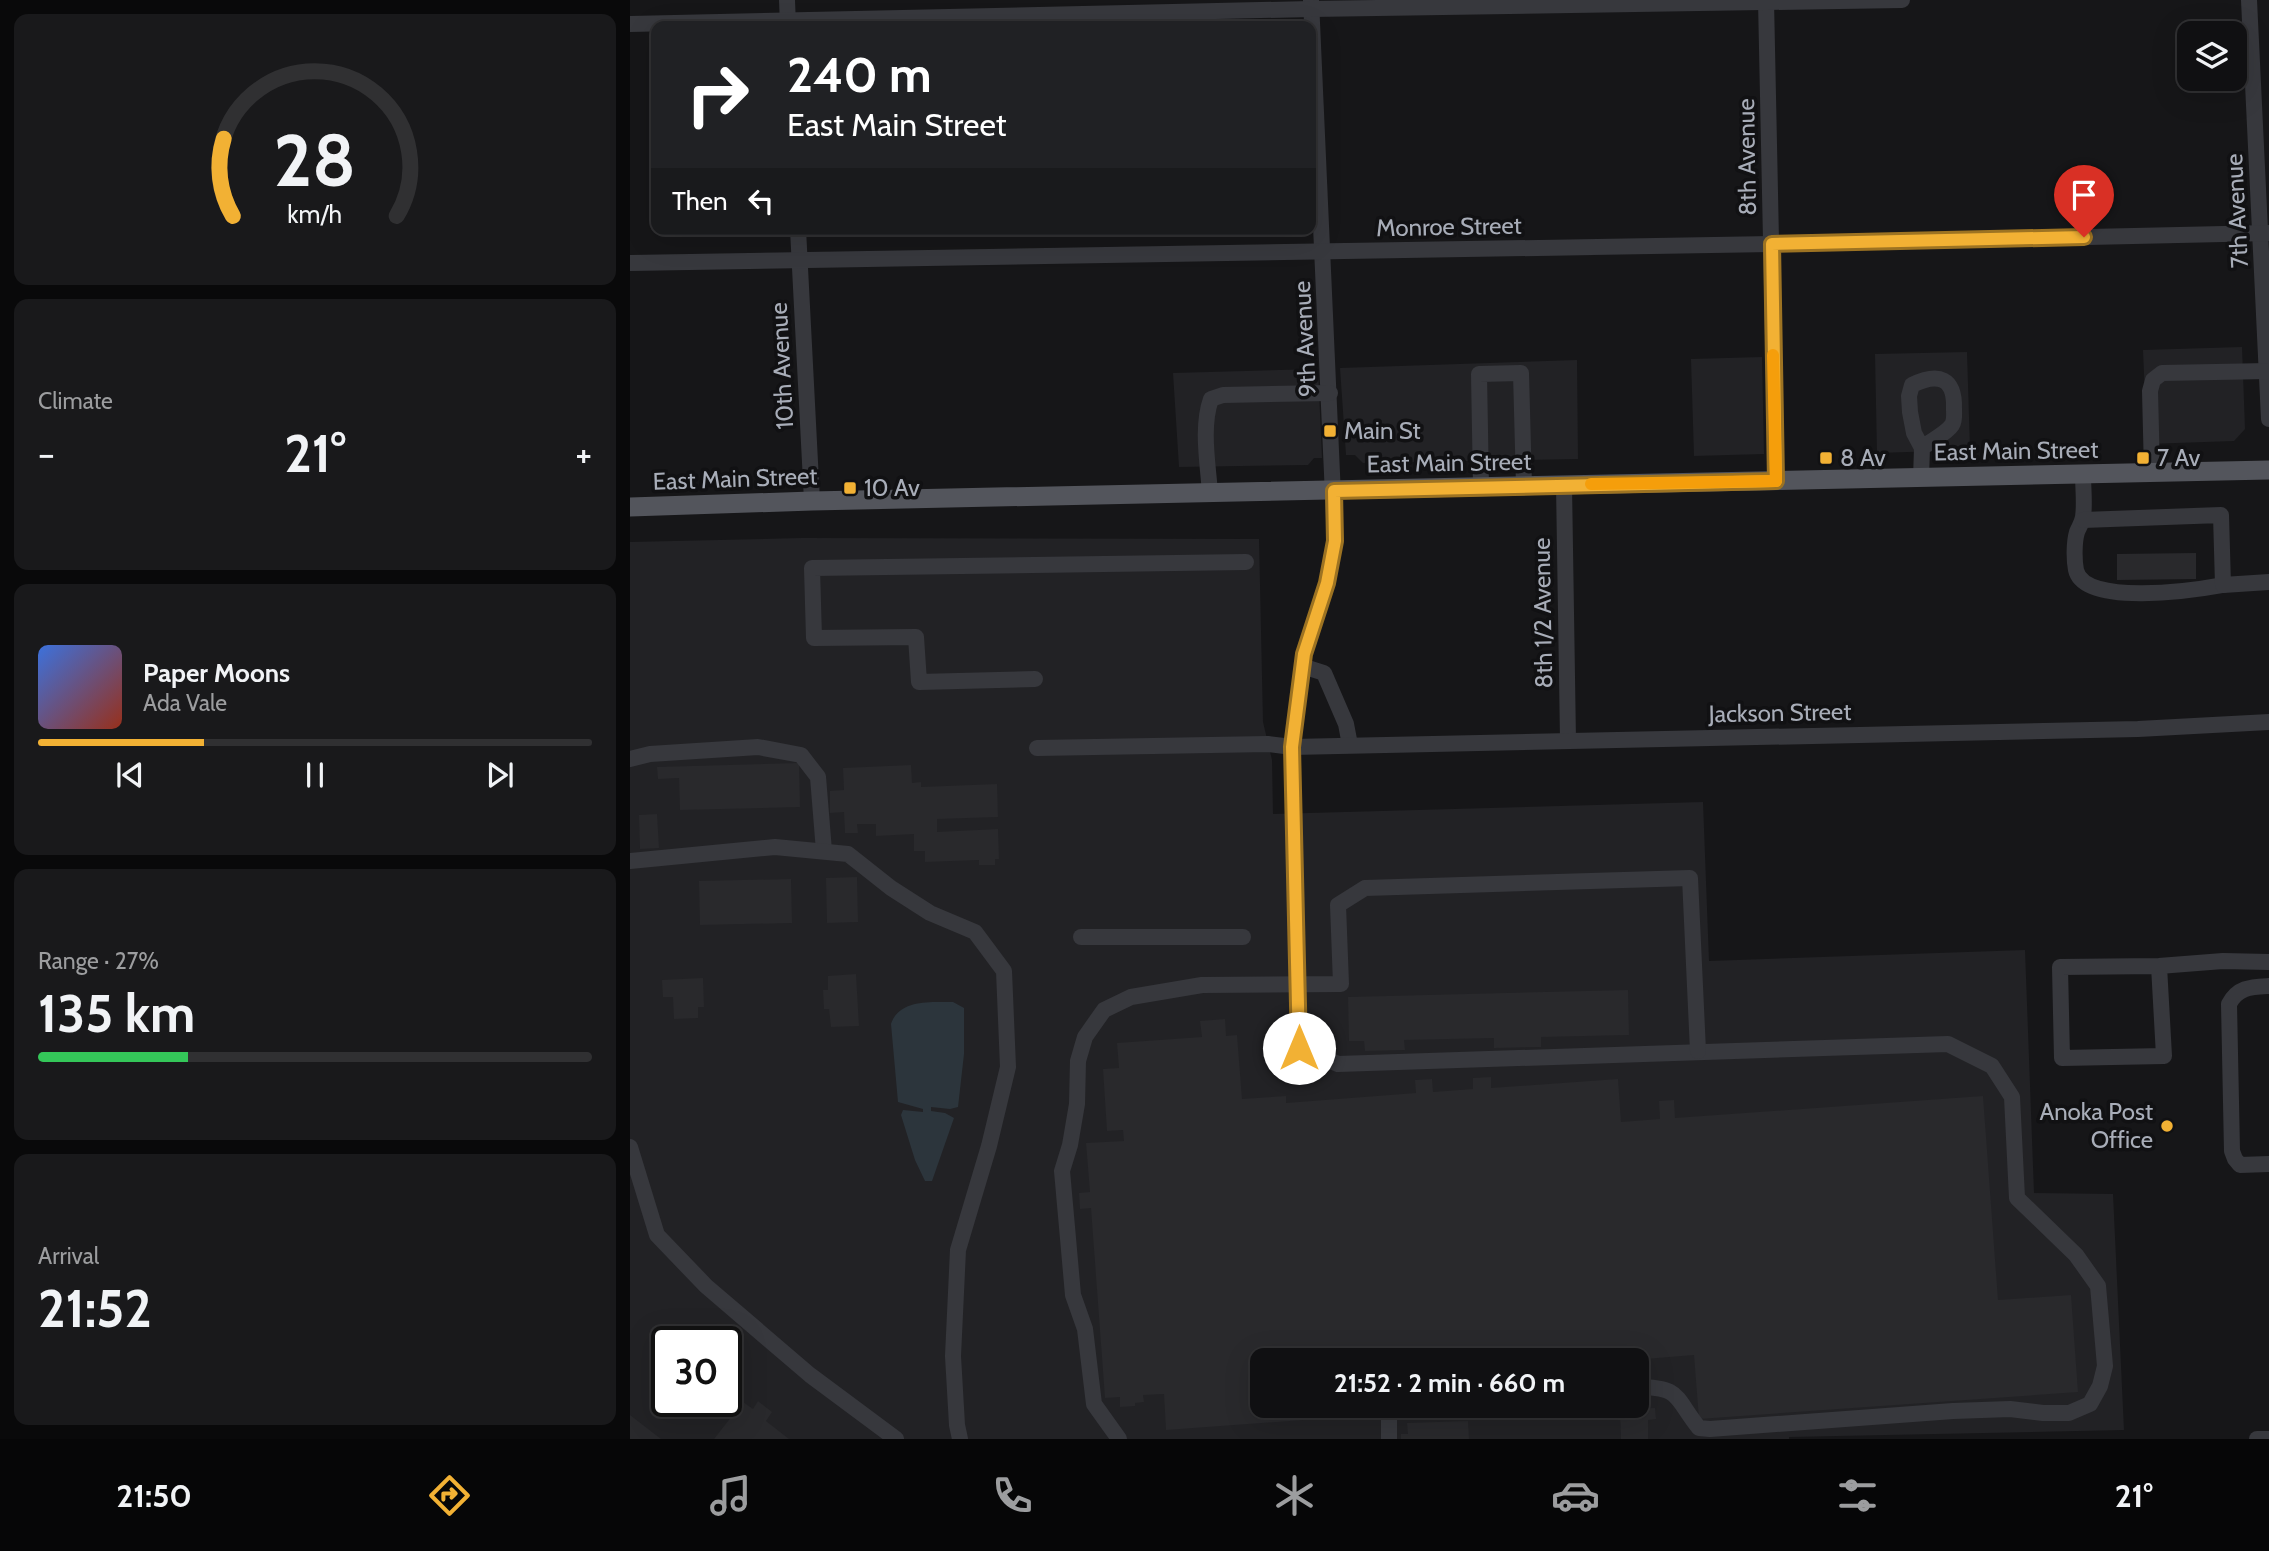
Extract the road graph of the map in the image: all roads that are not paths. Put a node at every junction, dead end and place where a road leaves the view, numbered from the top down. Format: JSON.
{"nodes":[{"id":1,"x":787,"y":0,"type":"edge"},
{"id":2,"x":1902,"y":0,"type":"edge"},
{"id":3,"x":2249,"y":0,"type":"edge"},
{"id":4,"x":1767,"y":2,"type":"edge"},
{"id":5,"x":1311,"y":4,"type":"edge"},
{"id":6,"x":788,"y":21,"type":"edge"},
{"id":7,"x":866,"y":21,"type":"edge"},
{"id":8,"x":630,"y":24,"type":"edge"},
{"id":9,"x":651,"y":24,"type":"edge"},
{"id":10,"x":1316,"y":99,"type":"edge"},
{"id":11,"x":2265,"y":233,"type":"edge"},
{"id":12,"x":798,"y":235,"type":"edge"},
{"id":13,"x":1772,"y":244,"type":"junction"},
{"id":14,"x":1324,"y":252,"type":"junction"},
{"id":15,"x":800,"y":259,"type":"junction"},
{"id":16,"x":630,"y":263,"type":"edge"},
{"id":17,"x":2267,"y":371,"type":"edge"},
{"id":18,"x":1330,"y":393,"type":"junction"},
{"id":19,"x":2269,"y":419,"type":"edge"},
{"id":20,"x":1922,"y":448,"type":"dead end"},
{"id":21,"x":2269,"y":470,"type":"edge"},
{"id":22,"x":2152,"y":472,"type":"junction"},
{"id":23,"x":2083,"y":474,"type":"junction"},
{"id":24,"x":1920,"y":478,"type":"junction"},
{"id":25,"x":1776,"y":481,"type":"junction"},
{"id":26,"x":1564,"y":485,"type":"junction"},
{"id":27,"x":1524,"y":486,"type":"junction"},
{"id":28,"x":1481,"y":487,"type":"junction"},
{"id":29,"x":1334,"y":491,"type":"junction"},
{"id":30,"x":1210,"y":493,"type":"junction"},
{"id":31,"x":812,"y":501,"type":"junction"},
{"id":32,"x":630,"y":507,"type":"edge"},
{"id":33,"x":2083,"y":520,"type":"junction"},
{"id":34,"x":1246,"y":562,"type":"dead end"},
{"id":35,"x":2269,"y":583,"type":"edge"},
{"id":36,"x":2223,"y":585,"type":"junction"},
{"id":37,"x":1302,"y":666,"type":"junction"},
{"id":38,"x":1035,"y":679,"type":"dead end"},
{"id":39,"x":2269,"y":722,"type":"edge"},
{"id":40,"x":1568,"y":740,"type":"junction"},
{"id":41,"x":1350,"y":745,"type":"junction"},
{"id":42,"x":1292,"y":747,"type":"junction"},
{"id":43,"x":1037,"y":748,"type":"dead end"},
{"id":44,"x":630,"y":759,"type":"edge"},
{"id":45,"x":824,"y":851,"type":"junction"},
{"id":46,"x":630,"y":861,"type":"edge"},
{"id":47,"x":1081,"y":937,"type":"dead end"},
{"id":48,"x":1243,"y":937,"type":"dead end"},
{"id":49,"x":2269,"y":962,"type":"edge"},
{"id":50,"x":2159,"y":966,"type":"junction"},
{"id":51,"x":1299,"y":985,"type":"junction"},
{"id":52,"x":2269,"y":986,"type":"edge"},
{"id":53,"x":1698,"y":1051,"type":"junction"},
{"id":54,"x":630,"y":1147,"type":"edge"},
{"id":55,"x":2269,"y":1164,"type":"edge"},
{"id":56,"x":1649,"y":1387,"type":"edge"},
{"id":57,"x":1389,"y":1418,"type":"edge"},
{"id":58,"x":896,"y":1439,"type":"edge"},
{"id":59,"x":960,"y":1439,"type":"edge"},
{"id":60,"x":1119,"y":1439,"type":"edge"},
{"id":61,"x":1389,"y":1439,"type":"edge"},
{"id":62,"x":2257,"y":1439,"type":"edge"},
{"id":63,"x":2269,"y":1439,"type":"edge"}],
"edges":[{"from":1,"to":6,"type":"street"},
{"from":2,"to":4,"type":"street"},
{"from":3,"to":11,"type":"street","name":"7th Avenue"},
{"from":4,"to":5,"type":"street"},
{"from":4,"to":13,"type":"street","name":"8th Avenue"},
{"from":5,"to":7,"type":"street"},
{"from":8,"to":9,"type":"street"},
{"from":10,"to":14,"type":"street","name":"9th Avenue"},
{"from":11,"to":13,"type":"street","name":"Monroe Street"},
{"from":11,"to":17,"type":"street","name":"7th Avenue"},
{"from":12,"to":15,"type":"street","name":"10th Avenue"},
{"from":13,"to":14,"type":"street","name":"Monroe Street"},
{"from":13,"to":25,"type":"street","name":"8th Avenue"},
{"from":14,"to":15,"type":"street","name":"Monroe Street"},
{"from":14,"to":18,"type":"street","name":"9th Avenue"},
{"from":15,"to":16,"type":"street","name":"Monroe Street"},
{"from":15,"to":31,"type":"street","name":"10th Avenue"},
{"from":17,"to":19,"type":"street","name":"7th Avenue"},
{"from":17,"to":22,"type":"street"},
{"from":18,"to":29,"type":"street","name":"9th Avenue"},
{"from":18,"to":30,"type":"street"},
{"from":20,"to":24,"type":"street"},
{"from":21,"to":22,"type":"main road","name":"East Main Street"},
{"from":22,"to":23,"type":"main road","name":"East Main Street"},
{"from":23,"to":24,"type":"main road","name":"East Main Street"},
{"from":23,"to":33,"type":"street"},
{"from":24,"to":25,"type":"main road","name":"East Main Street"},
{"from":25,"to":26,"type":"main road","name":"East Main Street"},
{"from":26,"to":27,"type":"main road","name":"East Main Street"},
{"from":26,"to":40,"type":"street","name":"8th 1/2 Avenue"},
{"from":27,"to":28,"type":"main road","name":"East Main Street"},
{"from":27,"to":28,"type":"street"},
{"from":28,"to":29,"type":"main road","name":"East Main Street"},
{"from":29,"to":30,"type":"main road","name":"East Main Street"},
{"from":29,"to":37,"type":"street","name":"9th Avenue"},
{"from":30,"to":31,"type":"main road","name":"East Main Street"},
{"from":31,"to":32,"type":"main road","name":"East Main Street"},
{"from":33,"to":36,"type":"street"},
{"from":33,"to":36,"type":"street"},
{"from":34,"to":38,"type":"street"},
{"from":35,"to":36,"type":"street"},
{"from":37,"to":41,"type":"street"},
{"from":37,"to":42,"type":"street","name":"9th Avenue"},
{"from":39,"to":40,"type":"street","name":"Jackson Street"},
{"from":40,"to":41,"type":"street","name":"Jackson Street"},
{"from":41,"to":42,"type":"street","name":"Jackson Street"},
{"from":42,"to":43,"type":"street","name":"Jackson Street"},
{"from":42,"to":51,"type":"street","name":"9th Avenue"},
{"from":44,"to":45,"type":"street"},
{"from":45,"to":46,"type":"street"},
{"from":45,"to":59,"type":"street"},
{"from":47,"to":48,"type":"street"},
{"from":49,"to":50,"type":"street"},
{"from":50,"to":50,"type":"street"},
{"from":51,"to":53,"type":"street","name":"9th Avenue"},
{"from":51,"to":53,"type":"street"},
{"from":51,"to":60,"type":"street"},
{"from":52,"to":55,"type":"street"},
{"from":53,"to":56,"type":"street"},
{"from":54,"to":58,"type":"street"},
{"from":57,"to":61,"type":"street"},
{"from":62,"to":63,"type":"street"}]}
